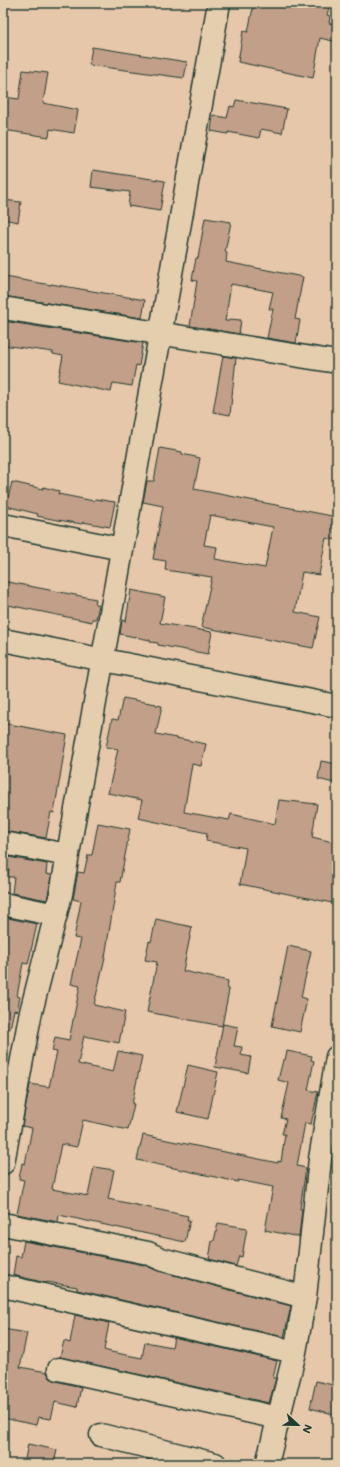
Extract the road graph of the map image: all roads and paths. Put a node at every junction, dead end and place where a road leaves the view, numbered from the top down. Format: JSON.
{"nodes":[{"id":1,"x":219,"y":3,"type":"edge"},
{"id":2,"x":3,"y":308,"type":"edge"},
{"id":3,"x":161,"y":334,"type":"junction"},
{"id":4,"x":337,"y":362,"type":"edge"},
{"id":5,"x":3,"y":525,"type":"edge"},
{"id":6,"x":122,"y":549,"type":"junction"},
{"id":7,"x":3,"y":640,"type":"edge"},
{"id":8,"x":102,"y":660,"type":"junction"},
{"id":9,"x":337,"y":706,"type":"edge"},
{"id":10,"x":3,"y":843,"type":"edge"},
{"id":11,"x":68,"y":855,"type":"junction"},
{"id":12,"x":3,"y":904,"type":"edge"},
{"id":13,"x":56,"y":915,"type":"junction"},
{"id":14,"x":337,"y":1057,"type":"edge"},
{"id":15,"x":12,"y":1068,"type":"edge"},
{"id":16,"x":328,"y":1160,"type":"edge"},
{"id":17,"x":3,"y":1163,"type":"edge"},
{"id":18,"x":3,"y":1224,"type":"edge"},
{"id":19,"x":3,"y":1286,"type":"edge"},
{"id":20,"x":305,"y":1297,"type":"junction"},
{"id":21,"x":295,"y":1352,"type":"junction"},
{"id":22,"x":59,"y":1369,"type":"dead end"},
{"id":23,"x":278,"y":1418,"type":"junction"},
{"id":24,"x":101,"y":1435,"type":"dead end"},
{"id":25,"x":215,"y":1464,"type":"edge"},
{"id":26,"x":267,"y":1464,"type":"edge"}],
"edges":[{"from":1,"to":3,"type":"street"},
{"from":2,"to":3,"type":"street"},
{"from":3,"to":4,"type":"street"},
{"from":3,"to":6,"type":"street"},
{"from":5,"to":6,"type":"street"},
{"from":6,"to":8,"type":"street"},
{"from":7,"to":8,"type":"street"},
{"from":8,"to":9,"type":"street"},
{"from":8,"to":11,"type":"street"},
{"from":10,"to":11,"type":"street"},
{"from":11,"to":13,"type":"street"},
{"from":12,"to":13,"type":"street"},
{"from":13,"to":15,"type":"street"},
{"from":14,"to":16,"type":"street"},
{"from":15,"to":17,"type":"street"},
{"from":16,"to":20,"type":"street"},
{"from":18,"to":20,"type":"street"},
{"from":19,"to":21,"type":"street"},
{"from":20,"to":21,"type":"street"},
{"from":21,"to":23,"type":"street"},
{"from":22,"to":23,"type":"street"},
{"from":23,"to":26,"type":"street"},
{"from":24,"to":25,"type":"street"}]}
